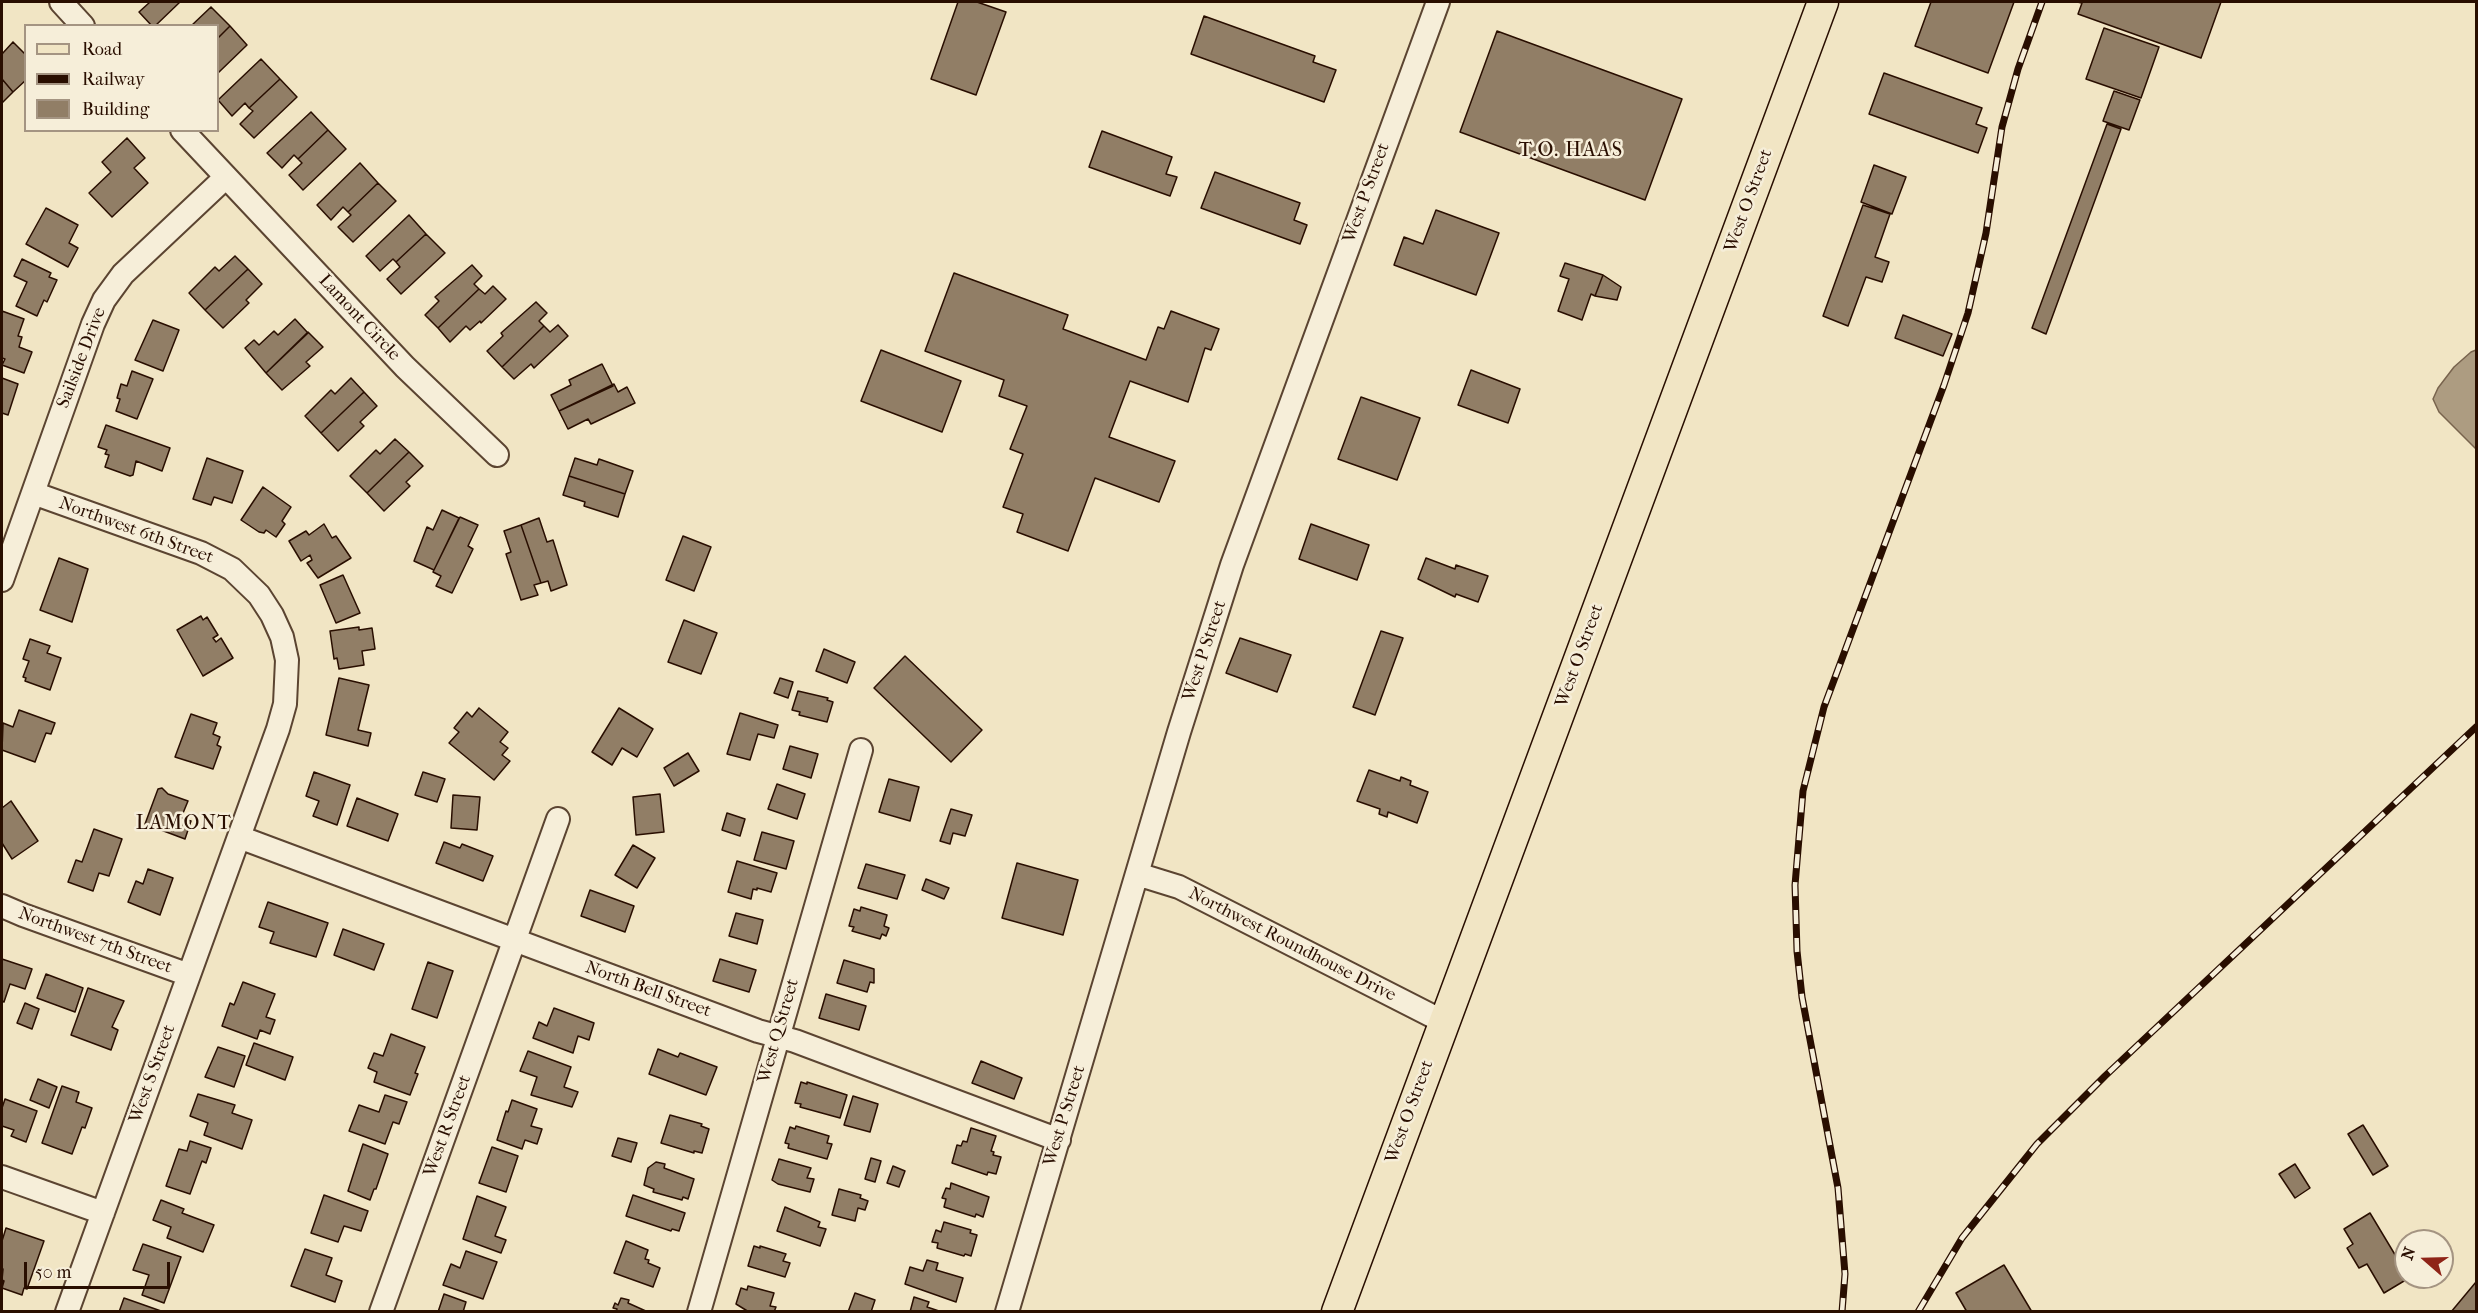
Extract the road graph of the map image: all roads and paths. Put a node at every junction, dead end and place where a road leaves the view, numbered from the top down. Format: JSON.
{"nodes":[{"id":1,"x":61,"y":2,"type":"edge"},
{"id":2,"x":1438,"y":2,"type":"edge"},
{"id":3,"x":1823,"y":2,"type":"edge"},
{"id":4,"x":81,"y":24,"type":"edge"},
{"id":5,"x":184,"y":132,"type":"edge"},
{"id":6,"x":226,"y":177,"type":"junction"},
{"id":7,"x":497,"y":455,"type":"dead end"},
{"id":8,"x":33,"y":493,"type":"junction"},
{"id":9,"x":2,"y":579,"type":"edge"},
{"id":10,"x":861,"y":750,"type":"dead end"},
{"id":11,"x":558,"y":819,"type":"dead end"},
{"id":12,"x":239,"y":837,"type":"junction"},
{"id":13,"x":1137,"y":874,"type":"junction"},
{"id":14,"x":2,"y":906,"type":"edge"},
{"id":15,"x":515,"y":941,"type":"junction"},
{"id":16,"x":189,"y":975,"type":"junction"},
{"id":17,"x":1444,"y":1022,"type":"junction"},
{"id":18,"x":777,"y":1036,"type":"junction"},
{"id":19,"x":1059,"y":1140,"type":"junction"},
{"id":20,"x":2,"y":1177,"type":"edge"},
{"id":21,"x":103,"y":1213,"type":"junction"},
{"id":22,"x":67,"y":1311,"type":"edge"},
{"id":23,"x":381,"y":1311,"type":"edge"},
{"id":24,"x":699,"y":1311,"type":"edge"},
{"id":25,"x":1007,"y":1311,"type":"edge"},
{"id":26,"x":1337,"y":1311,"type":"edge"}],
"edges":[{"from":1,"to":4,"type":"street"},
{"from":2,"to":13,"type":"street","name":"West P Street"},
{"from":3,"to":17,"type":"main road","name":"West O Street"},
{"from":5,"to":6,"type":"street","name":"Lamont Circle"},
{"from":6,"to":7,"type":"street","name":"Lamont Circle"},
{"from":6,"to":8,"type":"street","name":"Sailside Drive"},
{"from":8,"to":9,"type":"street","name":"Sailside Drive"},
{"from":8,"to":12,"type":"street","name":"Northwest 6th Street"},
{"from":10,"to":18,"type":"street","name":"West Q Street"},
{"from":11,"to":15,"type":"street","name":"West R Street"},
{"from":12,"to":15,"type":"street","name":"North Bell Street"},
{"from":12,"to":16,"type":"street","name":"West S Street"},
{"from":13,"to":17,"type":"street","name":"Northwest Roundhouse Drive"},
{"from":13,"to":19,"type":"street","name":"West P Street"},
{"from":14,"to":16,"type":"street","name":"Northwest 7th Street"},
{"from":15,"to":18,"type":"street","name":"North Bell Street"},
{"from":15,"to":23,"type":"street","name":"West R Street"},
{"from":16,"to":21,"type":"street","name":"West S Street"},
{"from":17,"to":26,"type":"main road","name":"West O Street"},
{"from":18,"to":19,"type":"street","name":"North Bell Street"},
{"from":18,"to":24,"type":"street","name":"West Q Street"},
{"from":19,"to":25,"type":"street","name":"West P Street"},
{"from":20,"to":21,"type":"street"},
{"from":21,"to":22,"type":"street","name":"West S Street"}]}
